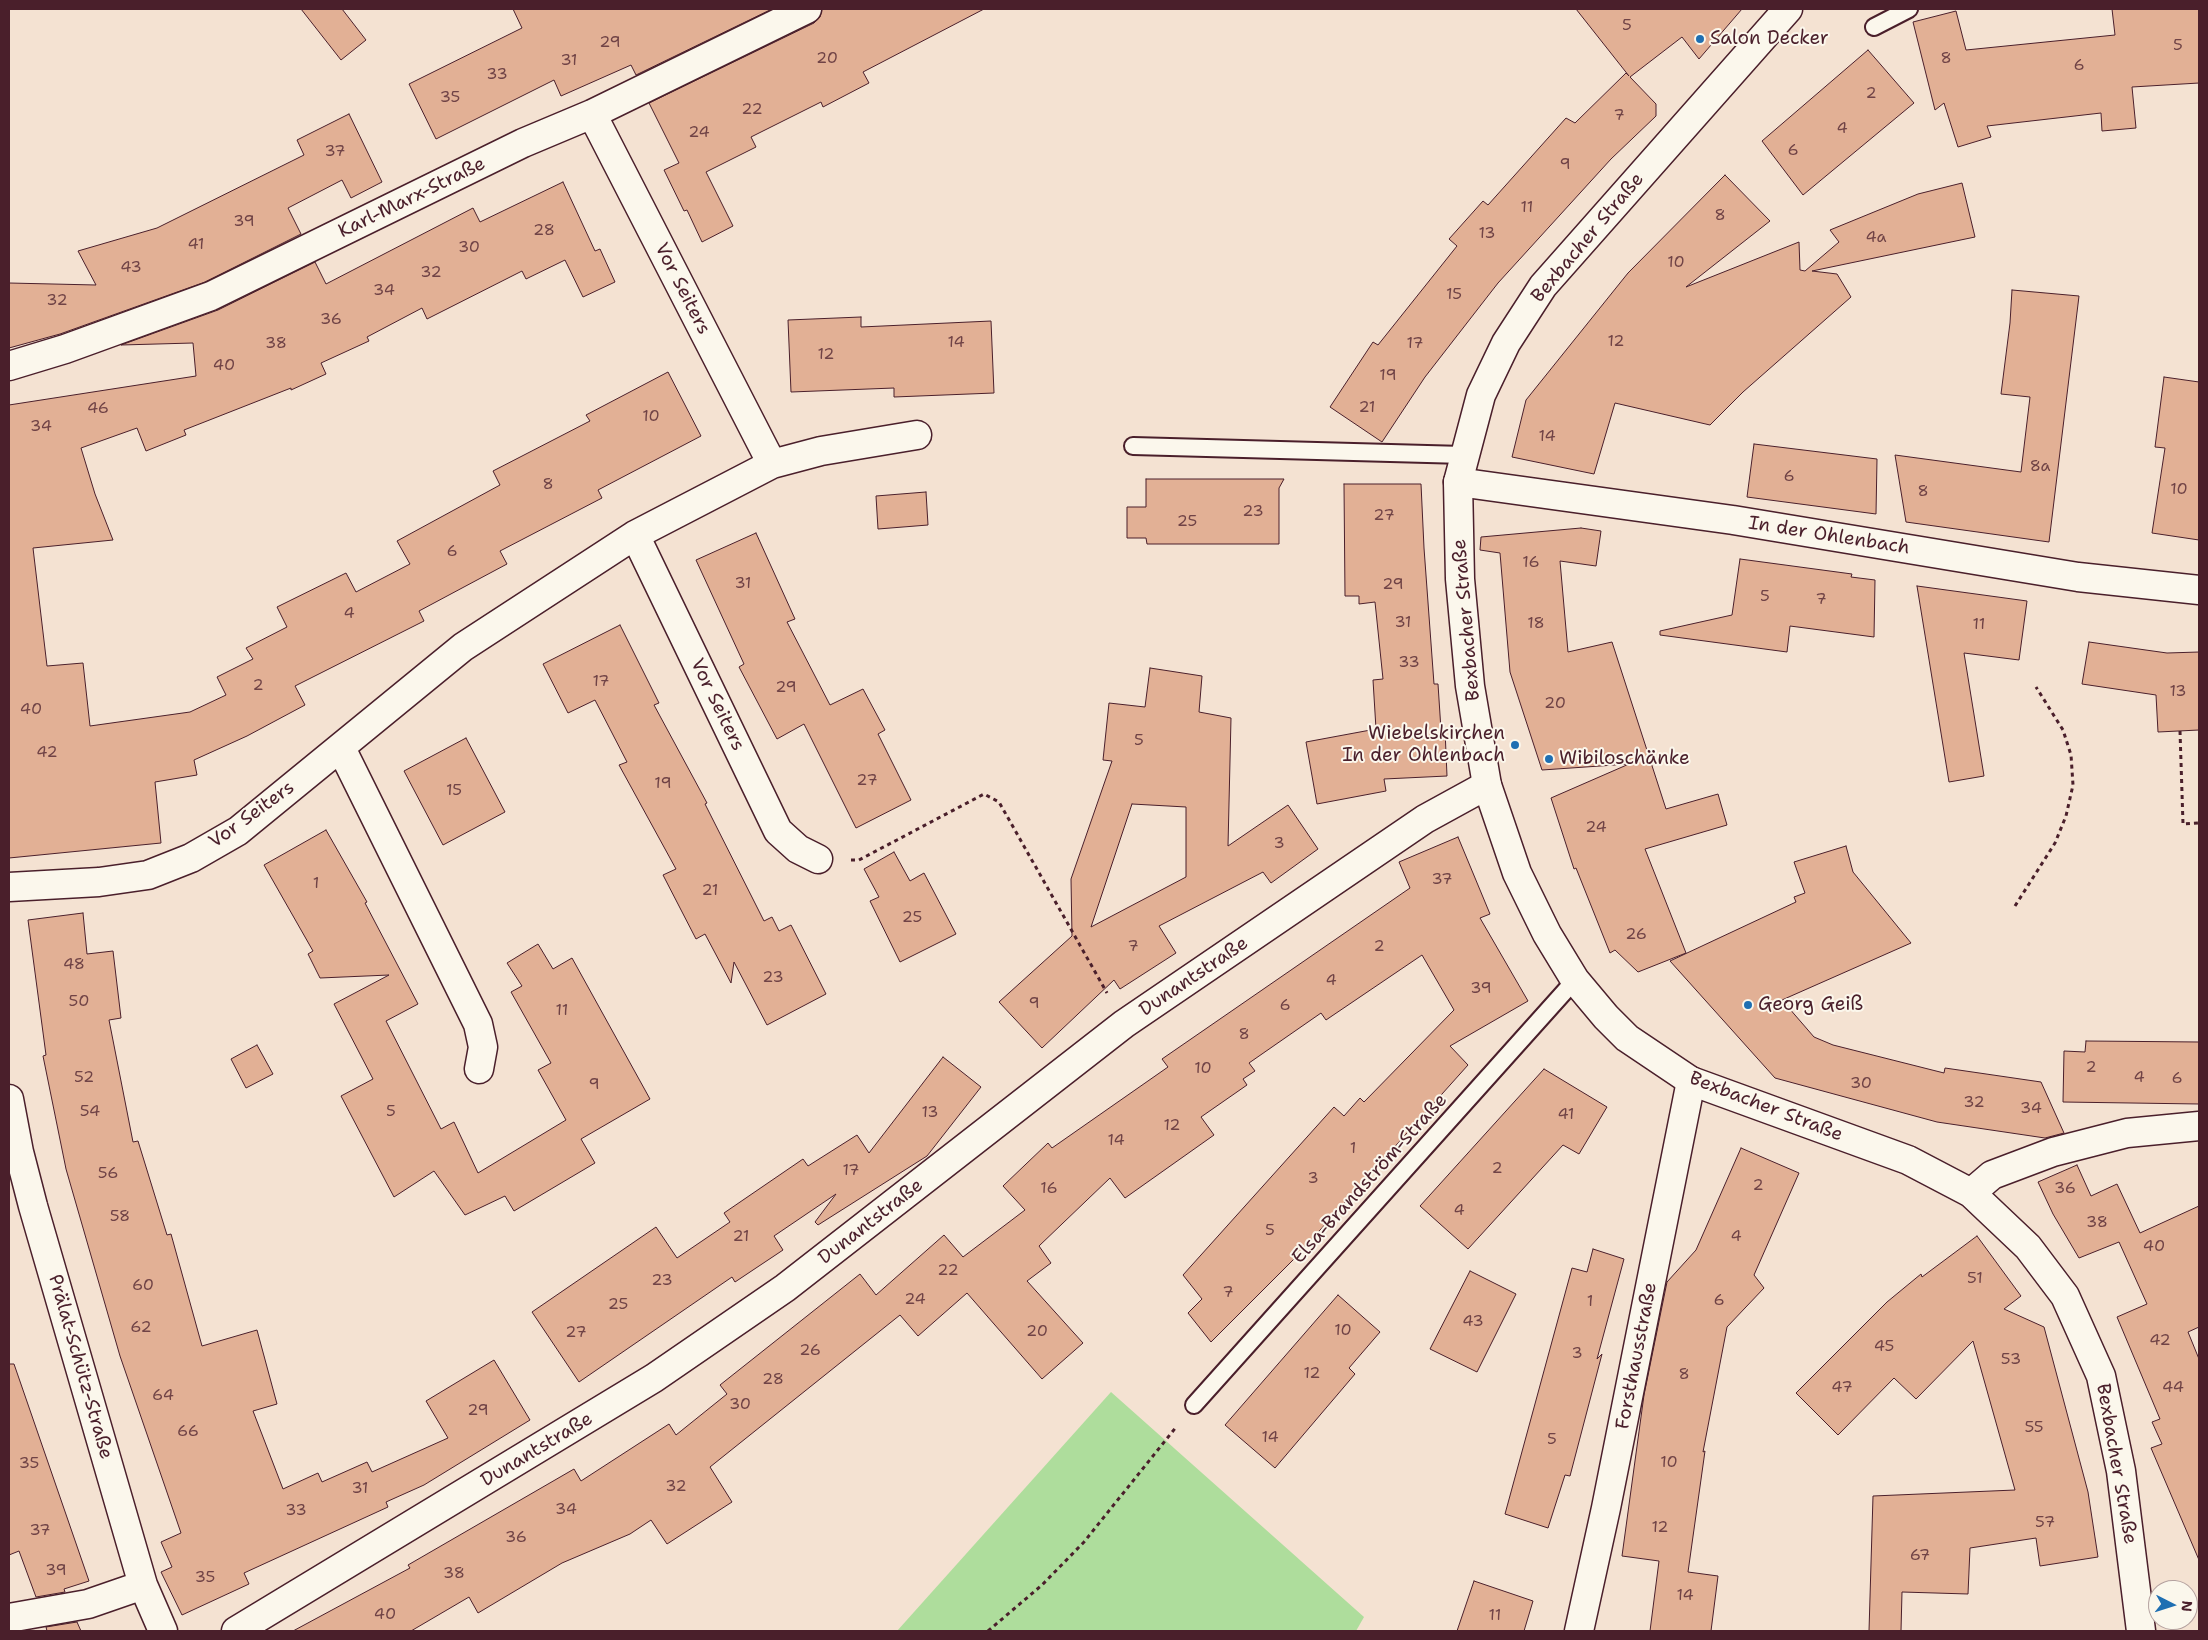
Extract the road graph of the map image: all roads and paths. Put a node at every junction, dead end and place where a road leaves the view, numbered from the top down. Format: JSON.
{"nodes":[{"id":1,"x":808,"y":9,"type":"edge"},
{"id":2,"x":1788,"y":9,"type":"edge"},
{"id":3,"x":1909,"y":9,"type":"edge"},
{"id":4,"x":1874,"y":27,"type":"dead end"},
{"id":5,"x":592,"y":114,"type":"junction"},
{"id":6,"x":9,"y":366,"type":"edge"},
{"id":7,"x":917,"y":435,"type":"dead end"},
{"id":8,"x":1133,"y":446,"type":"dead end"},
{"id":9,"x":1464,"y":455,"type":"junction"},
{"id":10,"x":772,"y":464,"type":"junction"},
{"id":11,"x":1458,"y":482,"type":"junction"},
{"id":12,"x":635,"y":535,"type":"junction"},
{"id":13,"x":2199,"y":590,"type":"edge"},
{"id":14,"x":2036,"y":687,"type":"dead end"},
{"id":15,"x":2180,"y":731,"type":"dead end"},
{"id":16,"x":341,"y":748,"type":"junction"},
{"id":17,"x":1487,"y":785,"type":"junction"},
{"id":18,"x":2199,"y":823,"type":"edge"},
{"id":19,"x":818,"y":859,"type":"joint"},
{"id":20,"x":9,"y":887,"type":"edge"},
{"id":21,"x":2015,"y":906,"type":"dead end"},
{"id":22,"x":1575,"y":980,"type":"junction"},
{"id":23,"x":1124,"y":1024,"type":"junction"},
{"id":24,"x":479,"y":1069,"type":"dead end"},
{"id":25,"x":1692,"y":1081,"type":"junction"},
{"id":26,"x":9,"y":1099,"type":"edge"},
{"id":27,"x":2199,"y":1126,"type":"edge"},
{"id":28,"x":1971,"y":1193,"type":"junction"},
{"id":29,"x":1194,"y":1405,"type":"joint"},
{"id":30,"x":143,"y":1585,"type":"junction"},
{"id":31,"x":9,"y":1618,"type":"edge"},
{"id":32,"x":163,"y":1631,"type":"edge"},
{"id":33,"x":236,"y":1631,"type":"edge"},
{"id":34,"x":988,"y":1631,"type":"edge"},
{"id":35,"x":1579,"y":1631,"type":"edge"},
{"id":36,"x":2142,"y":1631,"type":"edge"}],
"edges":[{"from":1,"to":5,"type":"street","name":"Karl-Marx-Straße"},
{"from":2,"to":9,"type":"street","name":"Bexbacher Straße"},
{"from":3,"to":4,"type":"lane"},
{"from":5,"to":6,"type":"street","name":"Karl-Marx-Straße"},
{"from":5,"to":10,"type":"street","name":"Vor Seiters"},
{"from":7,"to":10,"type":"street","name":"Vor Seiters"},
{"from":8,"to":9,"type":"lane"},
{"from":9,"to":11,"type":"street","name":"Bexbacher Straße"},
{"from":10,"to":12,"type":"street","name":"Vor Seiters"},
{"from":11,"to":13,"type":"street","name":"In der Ohlenbach"},
{"from":11,"to":17,"type":"street","name":"Bexbacher Straße"},
{"from":12,"to":16,"type":"street","name":"Vor Seiters"},
{"from":12,"to":19,"type":"street","name":"Vor Seiters"},
{"from":14,"to":21,"type":"path"},
{"from":15,"to":18,"type":"path"},
{"from":16,"to":20,"type":"street","name":"Vor Seiters"},
{"from":16,"to":24,"type":"street"},
{"from":17,"to":22,"type":"street","name":"Bexbacher Straße"},
{"from":17,"to":23,"type":"street","name":"Dunantstraße"},
{"from":19,"to":23,"type":"path"},
{"from":22,"to":25,"type":"street","name":"Bexbacher Straße"},
{"from":22,"to":29,"type":"lane","name":"Elsa-Brandström-Straße"},
{"from":23,"to":33,"type":"street","name":"Dunantstraße"},
{"from":25,"to":28,"type":"street","name":"Bexbacher Straße"},
{"from":25,"to":35,"type":"street","name":"Forsthausstraße"},
{"from":26,"to":30,"type":"street","name":"Prälat-Schütz-Straße"},
{"from":27,"to":28,"type":"street"},
{"from":28,"to":36,"type":"street","name":"Bexbacher Straße"},
{"from":29,"to":34,"type":"path"},
{"from":30,"to":31,"type":"street"},
{"from":30,"to":32,"type":"street","name":"Prälat-Schütz-Straße"}]}
